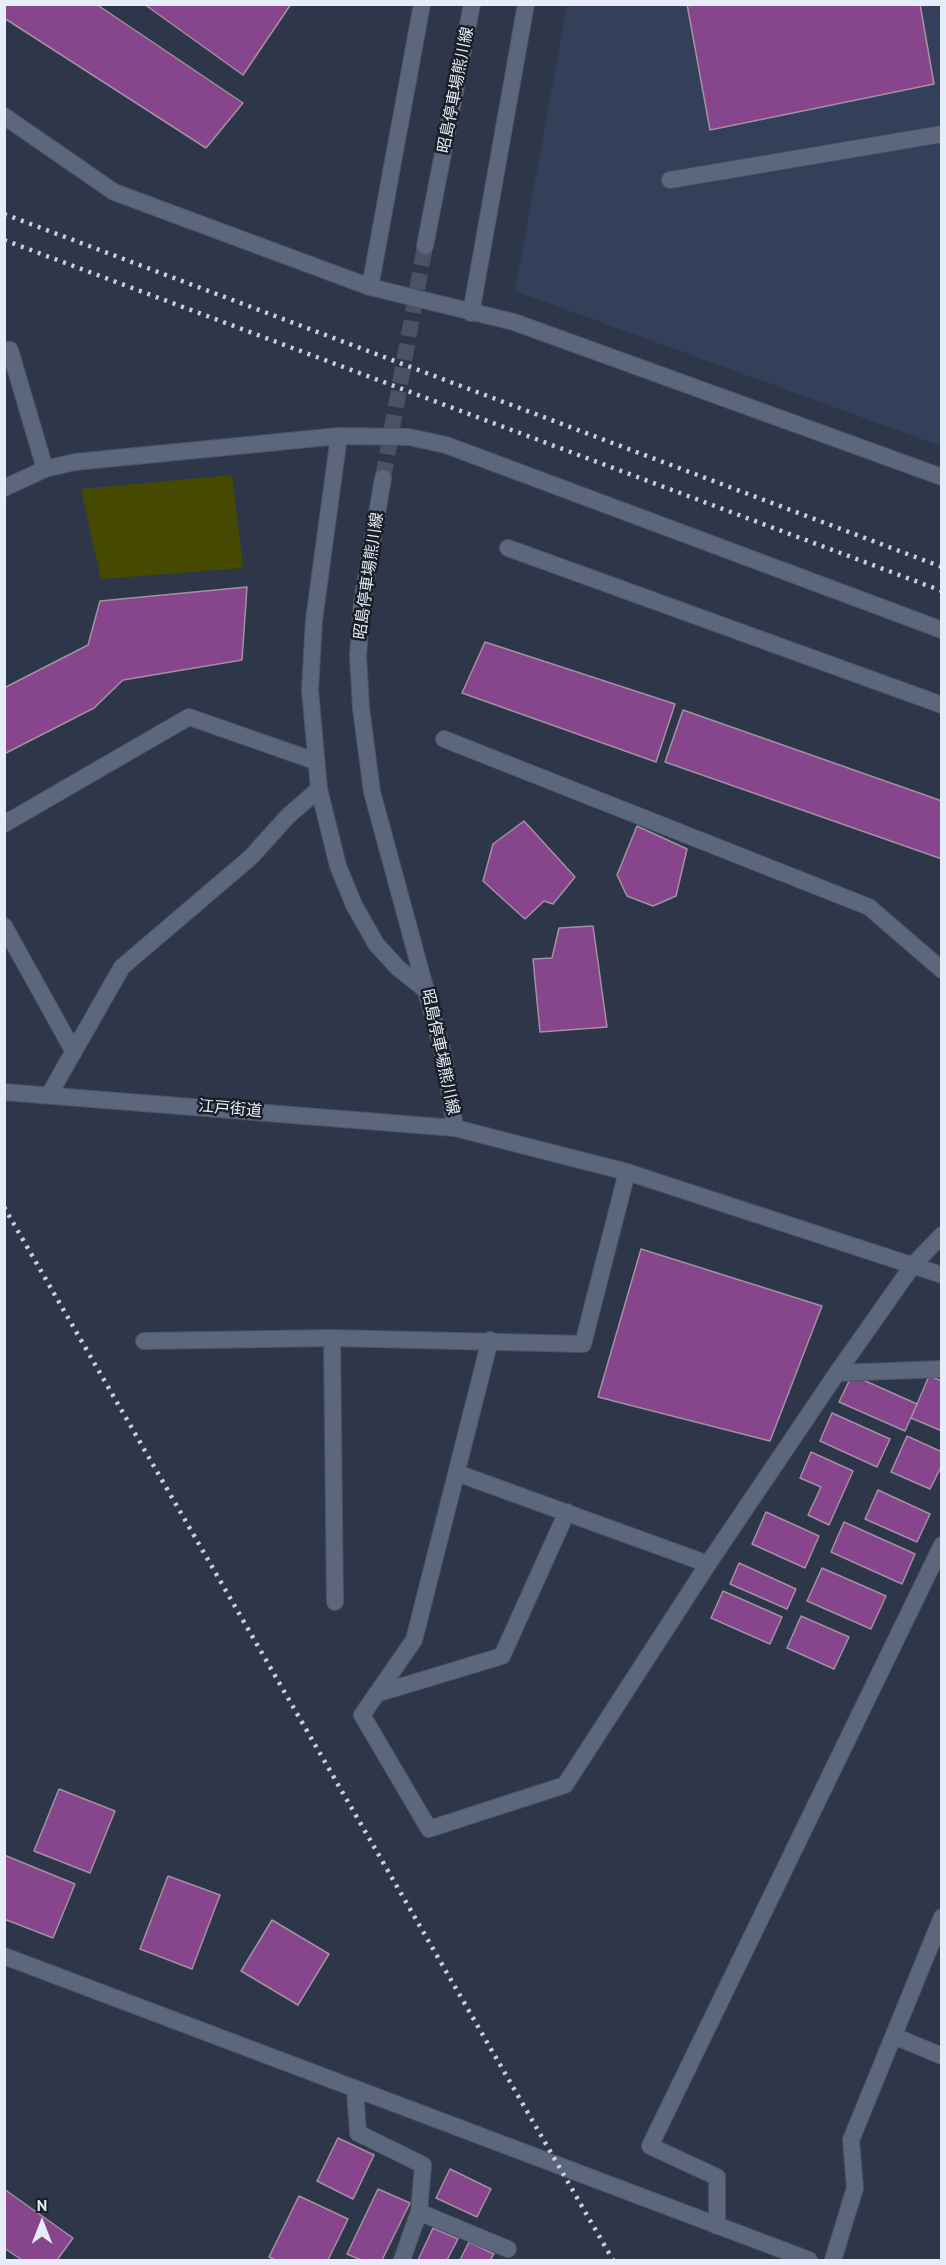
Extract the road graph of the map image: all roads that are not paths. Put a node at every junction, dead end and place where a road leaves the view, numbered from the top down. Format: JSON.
{"nodes":[{"id":1,"x":422,"y":4,"type":"edge"},
{"id":2,"x":472,"y":4,"type":"edge"},
{"id":3,"x":526,"y":4,"type":"edge"},
{"id":4,"x":4,"y":116,"type":"edge"},
{"id":5,"x":942,"y":134,"type":"edge"},
{"id":6,"x":670,"y":180,"type":"dead end"},
{"id":7,"x":425,"y":246,"type":"tunnel mouth"},
{"id":8,"x":370,"y":287,"type":"junction"},
{"id":9,"x":471,"y":313,"type":"junction"},
{"id":10,"x":10,"y":350,"type":"dead end"},
{"id":11,"x":339,"y":436,"type":"junction"},
{"id":12,"x":45,"y":469,"type":"junction"},
{"id":13,"x":942,"y":477,"type":"edge"},
{"id":14,"x":383,"y":478,"type":"tunnel mouth"},
{"id":15,"x":4,"y":488,"type":"edge"},
{"id":16,"x":508,"y":548,"type":"dead end"},
{"id":17,"x":942,"y":630,"type":"edge"},
{"id":18,"x":942,"y":705,"type":"edge"},
{"id":19,"x":444,"y":739,"type":"dead end"},
{"id":20,"x":315,"y":761,"type":"junction"},
{"id":21,"x":319,"y":789,"type":"junction"},
{"id":22,"x":4,"y":824,"type":"edge"},
{"id":23,"x":4,"y":926,"type":"edge"},
{"id":24,"x":942,"y":970,"type":"edge"},
{"id":25,"x":428,"y":991,"type":"junction"},
{"id":26,"x":74,"y":1052,"type":"junction"},
{"id":27,"x":4,"y":1092,"type":"edge"},
{"id":28,"x":50,"y":1093,"type":"junction"},
{"id":29,"x":455,"y":1128,"type":"junction"},
{"id":30,"x":627,"y":1172,"type":"junction"},
{"id":31,"x":942,"y":1235,"type":"edge"},
{"id":32,"x":913,"y":1265,"type":"junction"},
{"id":33,"x":942,"y":1275,"type":"edge"},
{"id":34,"x":332,"y":1338,"type":"junction"},
{"id":35,"x":490,"y":1340,"type":"junction"},
{"id":36,"x":144,"y":1341,"type":"dead end"},
{"id":37,"x":942,"y":1369,"type":"edge"},
{"id":38,"x":837,"y":1373,"type":"junction"},
{"id":39,"x":457,"y":1473,"type":"junction"},
{"id":40,"x":567,"y":1512,"type":"junction"},
{"id":41,"x":942,"y":1545,"type":"edge"},
{"id":42,"x":708,"y":1564,"type":"junction"},
{"id":43,"x":336,"y":1602,"type":"dead end"},
{"id":44,"x":376,"y":1694,"type":"junction"},
{"id":45,"x":942,"y":1917,"type":"edge"},
{"id":46,"x":4,"y":1956,"type":"edge"},
{"id":47,"x":894,"y":2036,"type":"junction"},
{"id":48,"x":942,"y":2056,"type":"edge"},
{"id":49,"x":355,"y":2089,"type":"junction"},
{"id":50,"x":419,"y":2212,"type":"junction"},
{"id":51,"x":717,"y":2226,"type":"junction"},
{"id":52,"x":508,"y":2249,"type":"dead end"},
{"id":53,"x":402,"y":2260,"type":"edge"},
{"id":54,"x":809,"y":2260,"type":"edge"},
{"id":55,"x":833,"y":2260,"type":"edge"}],
"edges":[{"from":1,"to":8,"type":"street"},
{"from":2,"to":7,"type":"street","name":"昭島停車場熊川線"},
{"from":3,"to":9,"type":"street"},
{"from":4,"to":8,"type":"street"},
{"from":5,"to":6,"type":"street"},
{"from":8,"to":9,"type":"street"},
{"from":9,"to":13,"type":"street"},
{"from":10,"to":12,"type":"street"},
{"from":11,"to":12,"type":"street"},
{"from":11,"to":17,"type":"street"},
{"from":11,"to":20,"type":"street"},
{"from":12,"to":15,"type":"street"},
{"from":14,"to":25,"type":"street","name":"昭島停車場熊川線"},
{"from":16,"to":18,"type":"street"},
{"from":19,"to":24,"type":"street"},
{"from":20,"to":21,"type":"street"},
{"from":20,"to":22,"type":"street"},
{"from":21,"to":25,"type":"street"},
{"from":21,"to":26,"type":"street"},
{"from":23,"to":26,"type":"street"},
{"from":25,"to":29,"type":"street","name":"昭島停車場熊川線"},
{"from":26,"to":28,"type":"street"},
{"from":27,"to":28,"type":"street","name":"江戸街道"},
{"from":28,"to":29,"type":"street","name":"江戸街道"},
{"from":29,"to":30,"type":"street","name":"昭島停車場熊川線"},
{"from":30,"to":32,"type":"street","name":"昭島停車場熊川線"},
{"from":30,"to":35,"type":"street"},
{"from":31,"to":32,"type":"street"},
{"from":32,"to":33,"type":"street","name":"昭島停車場熊川線"},
{"from":32,"to":38,"type":"street"},
{"from":34,"to":35,"type":"street"},
{"from":34,"to":36,"type":"street"},
{"from":34,"to":43,"type":"street"},
{"from":35,"to":39,"type":"street"},
{"from":37,"to":38,"type":"street"},
{"from":38,"to":42,"type":"street"},
{"from":39,"to":40,"type":"street"},
{"from":39,"to":44,"type":"street"},
{"from":40,"to":42,"type":"street"},
{"from":40,"to":44,"type":"street"},
{"from":41,"to":51,"type":"street"},
{"from":42,"to":44,"type":"street"},
{"from":45,"to":47,"type":"street"},
{"from":46,"to":49,"type":"street"},
{"from":47,"to":48,"type":"street"},
{"from":47,"to":55,"type":"street"},
{"from":49,"to":50,"type":"street"},
{"from":49,"to":51,"type":"street"},
{"from":50,"to":52,"type":"street"},
{"from":50,"to":53,"type":"street"},
{"from":51,"to":54,"type":"street"}]}
